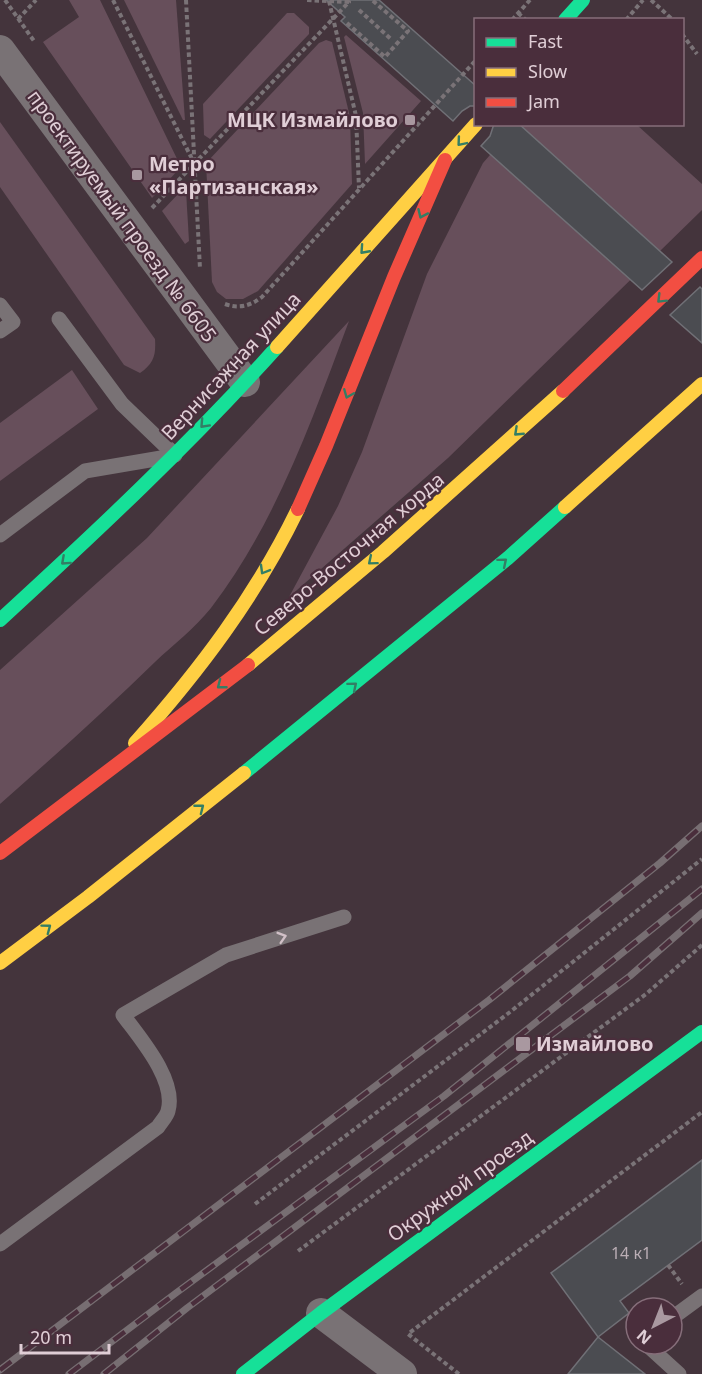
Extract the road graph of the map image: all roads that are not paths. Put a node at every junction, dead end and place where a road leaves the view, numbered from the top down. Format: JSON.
{"nodes":[{"id":1,"x":583,"y":0,"type":"edge"},
{"id":2,"x":567,"y":18,"type":"edge"},
{"id":3,"x":0,"y":51,"type":"edge"},
{"id":4,"x":474,"y":126,"type":"edge"},
{"id":5,"x":445,"y":160,"type":"junction"},
{"id":6,"x":702,"y":258,"type":"edge"},
{"id":7,"x":0,"y":305,"type":"edge"},
{"id":8,"x":59,"y":319,"type":"dead end"},
{"id":9,"x":0,"y":331,"type":"edge"},
{"id":10,"x":245,"y":382,"type":"junction"},
{"id":11,"x":702,"y":384,"type":"edge"},
{"id":12,"x":175,"y":455,"type":"junction"},
{"id":13,"x":0,"y":535,"type":"edge"},
{"id":14,"x":0,"y":620,"type":"edge"},
{"id":15,"x":112,"y":769,"type":"junction"},
{"id":16,"x":0,"y":853,"type":"edge"},
{"id":17,"x":344,"y":917,"type":"dead end"},
{"id":18,"x":0,"y":963,"type":"edge"},
{"id":19,"x":702,"y":1032,"type":"edge"},
{"id":20,"x":0,"y":1244,"type":"edge"},
{"id":21,"x":702,"y":1296,"type":"edge"},
{"id":22,"x":684,"y":1309,"type":"edge"},
{"id":23,"x":321,"y":1313,"type":"junction"},
{"id":24,"x":659,"y":1356,"type":"edge"},
{"id":25,"x":243,"y":1374,"type":"edge"},
{"id":26,"x":402,"y":1374,"type":"edge"},
{"id":27,"x":679,"y":1374,"type":"edge"}],
"edges":[{"from":1,"to":2,"type":"main road"},
{"from":3,"to":10,"type":"street","name":"проектируемый проезд № 6605"},
{"from":4,"to":5,"type":"main road","name":"Вернисажная улица","one_way":true},
{"from":5,"to":10,"type":"main road","name":"Вернисажная улица","one_way":true},
{"from":5,"to":15,"type":"main road","one_way":true},
{"from":6,"to":15,"type":"main road","name":"Северо-Восточная хорда","one_way":true},
{"from":7,"to":9,"type":"lane"},
{"from":8,"to":12,"type":"lane"},
{"from":10,"to":12,"type":"main road","name":"Вернисажная улица","one_way":true},
{"from":18,"to":11,"type":"main road","one_way":true},
{"from":12,"to":13,"type":"lane"},
{"from":12,"to":14,"type":"main road","name":"Вернисажная улица","one_way":true},
{"from":15,"to":16,"type":"main road","name":"Северо-Восточная хорда"},
{"from":20,"to":17,"type":"lane","one_way":true},
{"from":19,"to":23,"type":"main road","name":"Окружной проезд"},
{"from":21,"to":22,"type":"lane"},
{"from":23,"to":25,"type":"main road","name":"Окружной проезд"},
{"from":23,"to":26,"type":"street"},
{"from":24,"to":27,"type":"lane"}]}
